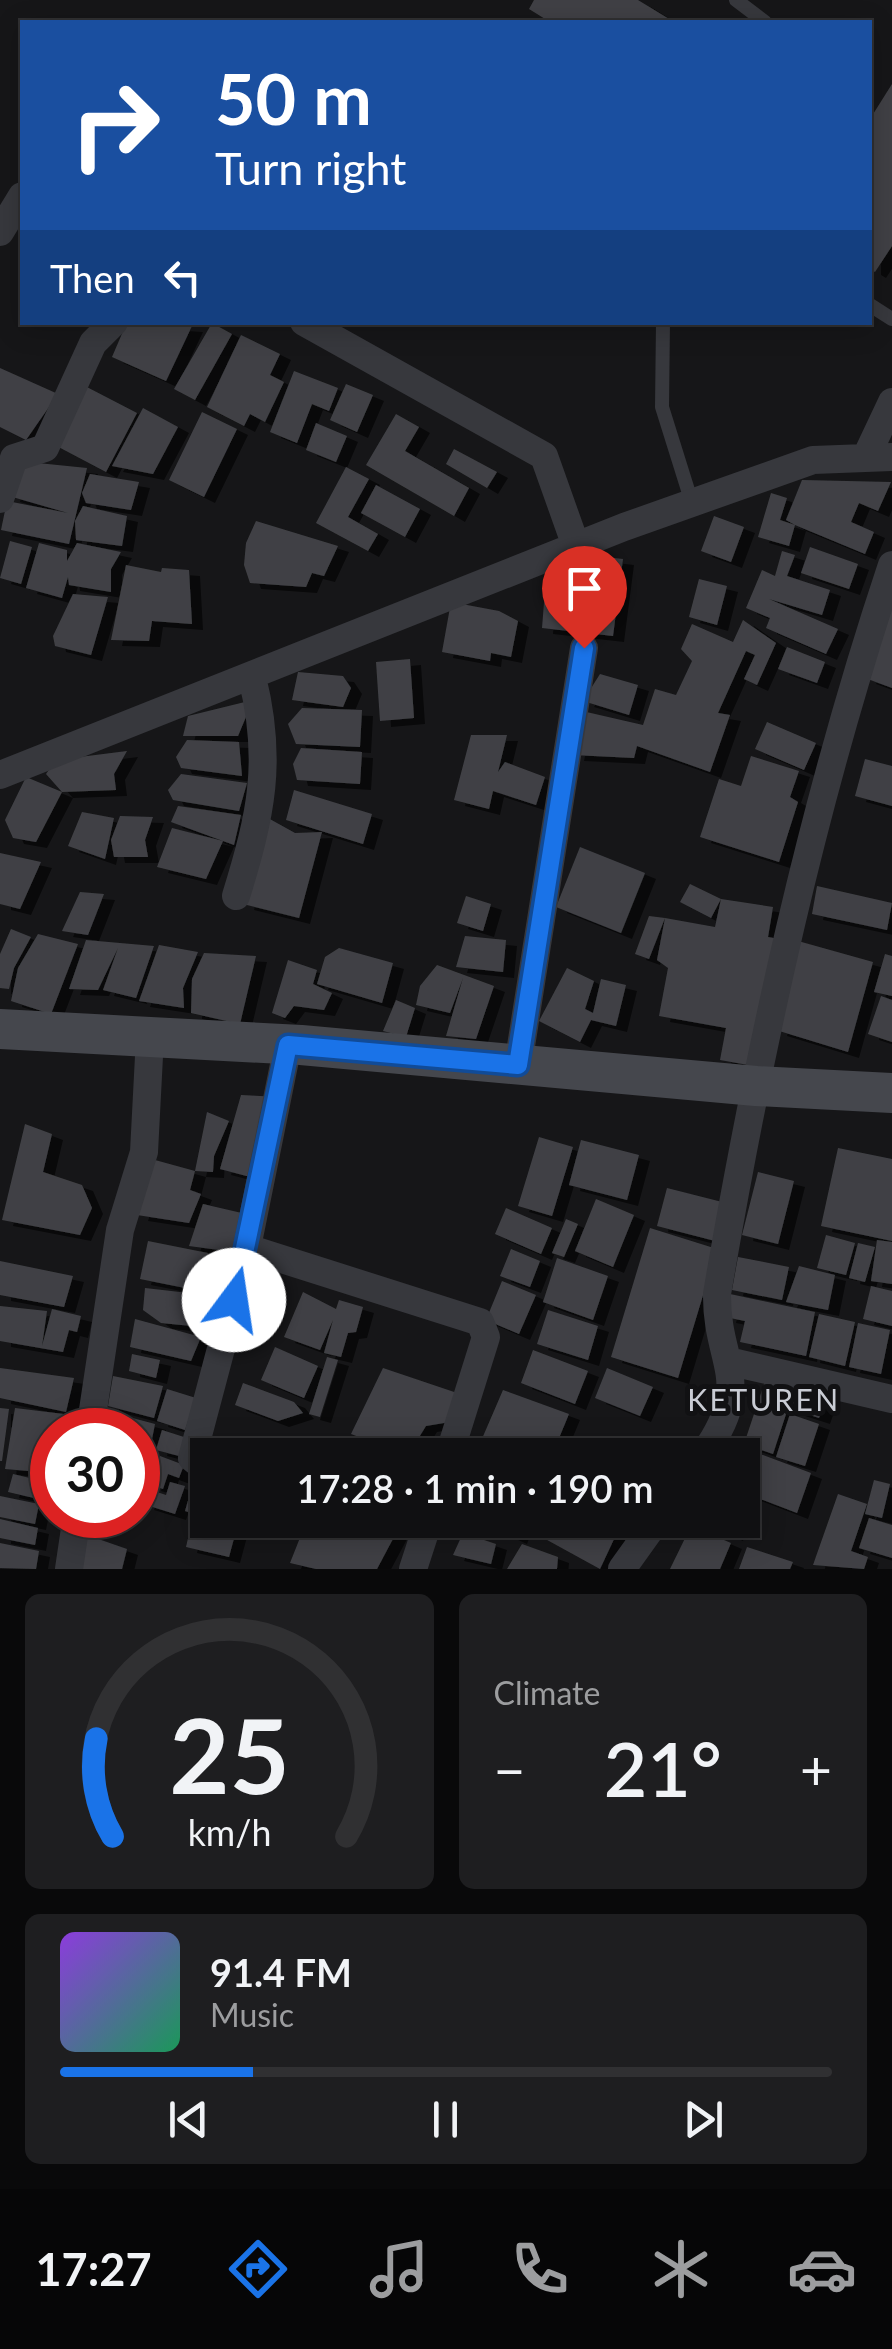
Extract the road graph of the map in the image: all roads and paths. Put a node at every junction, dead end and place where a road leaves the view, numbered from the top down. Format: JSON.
{"nodes":[{"id":1,"x":736,"y":0,"type":"edge"},
{"id":2,"x":762,"y":20,"type":"edge"},
{"id":3,"x":20,"y":199,"type":"edge"},
{"id":4,"x":0,"y":232,"type":"edge"},
{"id":5,"x":111,"y":325,"type":"edge"},
{"id":6,"x":309,"y":325,"type":"edge"},
{"id":7,"x":663,"y":325,"type":"edge"},
{"id":8,"x":892,"y":402,"type":"edge"},
{"id":9,"x":880,"y":456,"type":"edge"},
{"id":10,"x":690,"y":498,"type":"junction"},
{"id":11,"x":0,"y":499,"type":"edge"},
{"id":12,"x":574,"y":538,"type":"junction"},
{"id":13,"x":892,"y":565,"type":"edge"},
{"id":14,"x":584,"y":648,"type":"dead end"},
{"id":15,"x":252,"y":677,"type":"junction"},
{"id":16,"x":0,"y":776,"type":"edge"},
{"id":17,"x":236,"y":896,"type":"dead end"},
{"id":18,"x":0,"y":1029,"type":"edge"},
{"id":19,"x":149,"y":1057,"type":"junction"},
{"id":20,"x":518,"y":1065,"type":"junction"},
{"id":21,"x":284,"y":1069,"type":"junction"},
{"id":22,"x":892,"y":1093,"type":"edge"},
{"id":23,"x":754,"y":1103,"type":"junction"},
{"id":24,"x":247,"y":1248,"type":"junction"},
{"id":25,"x":732,"y":1362,"type":"junction"},
{"id":26,"x":892,"y":1399,"type":"edge"},
{"id":27,"x":93,"y":1408,"type":"edge"},
{"id":28,"x":197,"y":1438,"type":"edge"},
{"id":29,"x":454,"y":1438,"type":"edge"},
{"id":30,"x":712,"y":1438,"type":"edge"},
{"id":31,"x":74,"y":1538,"type":"edge"},
{"id":32,"x":423,"y":1538,"type":"edge"},
{"id":33,"x":644,"y":1538,"type":"edge"},
{"id":34,"x":69,"y":1569,"type":"edge"},
{"id":35,"x":413,"y":1569,"type":"edge"},
{"id":36,"x":622,"y":1569,"type":"edge"}],
"edges":[{"from":1,"to":2,"type":"lane"},
{"from":3,"to":4,"type":"street"},
{"from":5,"to":11,"type":"street"},
{"from":6,"to":12,"type":"street"},
{"from":7,"to":10,"type":"lane"},
{"from":8,"to":9,"type":"street"},
{"from":9,"to":10,"type":"street"},
{"from":10,"to":12,"type":"street"},
{"from":12,"to":15,"type":"street"},
{"from":13,"to":23,"type":"street"},
{"from":14,"to":20,"type":"street"},
{"from":15,"to":16,"type":"street"},
{"from":15,"to":17,"type":"street"},
{"from":18,"to":19,"type":"street"},
{"from":19,"to":21,"type":"street"},
{"from":19,"to":27,"type":"street"},
{"from":20,"to":21,"type":"street"},
{"from":20,"to":23,"type":"street"},
{"from":21,"to":24,"type":"street"},
{"from":22,"to":23,"type":"street"},
{"from":23,"to":25,"type":"street"},
{"from":24,"to":28,"type":"street"},
{"from":24,"to":29,"type":"street"},
{"from":25,"to":26,"type":"street"},
{"from":25,"to":30,"type":"street"},
{"from":31,"to":34,"type":"street"},
{"from":32,"to":35,"type":"street"},
{"from":33,"to":36,"type":"street"}]}
